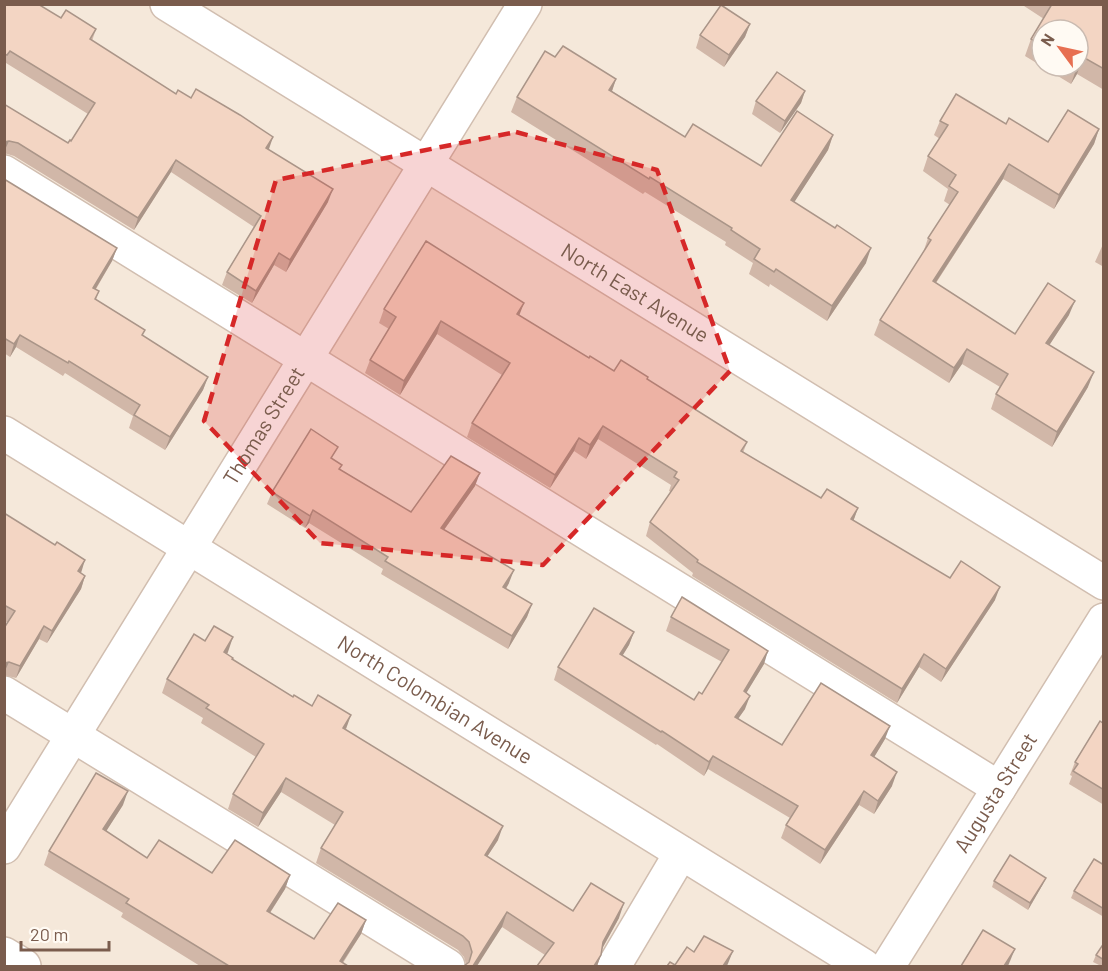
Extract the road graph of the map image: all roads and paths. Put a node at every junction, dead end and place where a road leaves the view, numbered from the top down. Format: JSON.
{"nodes":[{"id":1,"x":167,"y":4,"type":"edge"},
{"id":2,"x":525,"y":4,"type":"edge"},
{"id":3,"x":426,"y":165,"type":"junction"},
{"id":4,"x":4,"y":172,"type":"edge"},
{"id":5,"x":306,"y":359,"type":"junction"},
{"id":6,"x":4,"y":432,"type":"edge"},
{"id":7,"x":190,"y":547,"type":"junction"},
{"id":8,"x":1104,"y":583,"type":"edge"},
{"id":9,"x":1104,"y":620,"type":"edge"},
{"id":10,"x":4,"y":693,"type":"edge"},
{"id":11,"x":74,"y":735,"type":"junction"},
{"id":12,"x":999,"y":788,"type":"junction"},
{"id":13,"x":4,"y":848,"type":"edge"},
{"id":14,"x":681,"y":853,"type":"junction"},
{"id":15,"x":4,"y":954,"type":"edge"},
{"id":16,"x":24,"y":966,"type":"edge"},
{"id":17,"x":448,"y":966,"type":"edge"},
{"id":18,"x":614,"y":966,"type":"edge"},
{"id":19,"x":864,"y":966,"type":"edge"},
{"id":20,"x":888,"y":966,"type":"edge"}],
"edges":[{"from":1,"to":3,"type":"street","name":"North East Avenue"},
{"from":2,"to":3,"type":"street","name":"Thomas Street"},
{"from":3,"to":5,"type":"street","name":"Thomas Street"},
{"from":3,"to":8,"type":"street","name":"North East Avenue"},
{"from":4,"to":5,"type":"street"},
{"from":5,"to":7,"type":"street","name":"Thomas Street"},
{"from":5,"to":12,"type":"street"},
{"from":6,"to":7,"type":"street","name":"North Colombian Avenue"},
{"from":7,"to":11,"type":"street","name":"Thomas Street"},
{"from":7,"to":14,"type":"street","name":"North Colombian Avenue"},
{"from":9,"to":12,"type":"street","name":"Augusta Street"},
{"from":10,"to":11,"type":"street"},
{"from":11,"to":13,"type":"street","name":"Thomas Street"},
{"from":11,"to":17,"type":"street"},
{"from":12,"to":20,"type":"street","name":"Augusta Street"},
{"from":14,"to":18,"type":"street"},
{"from":14,"to":19,"type":"street","name":"North Colombian Avenue"},
{"from":15,"to":16,"type":"street"}]}
